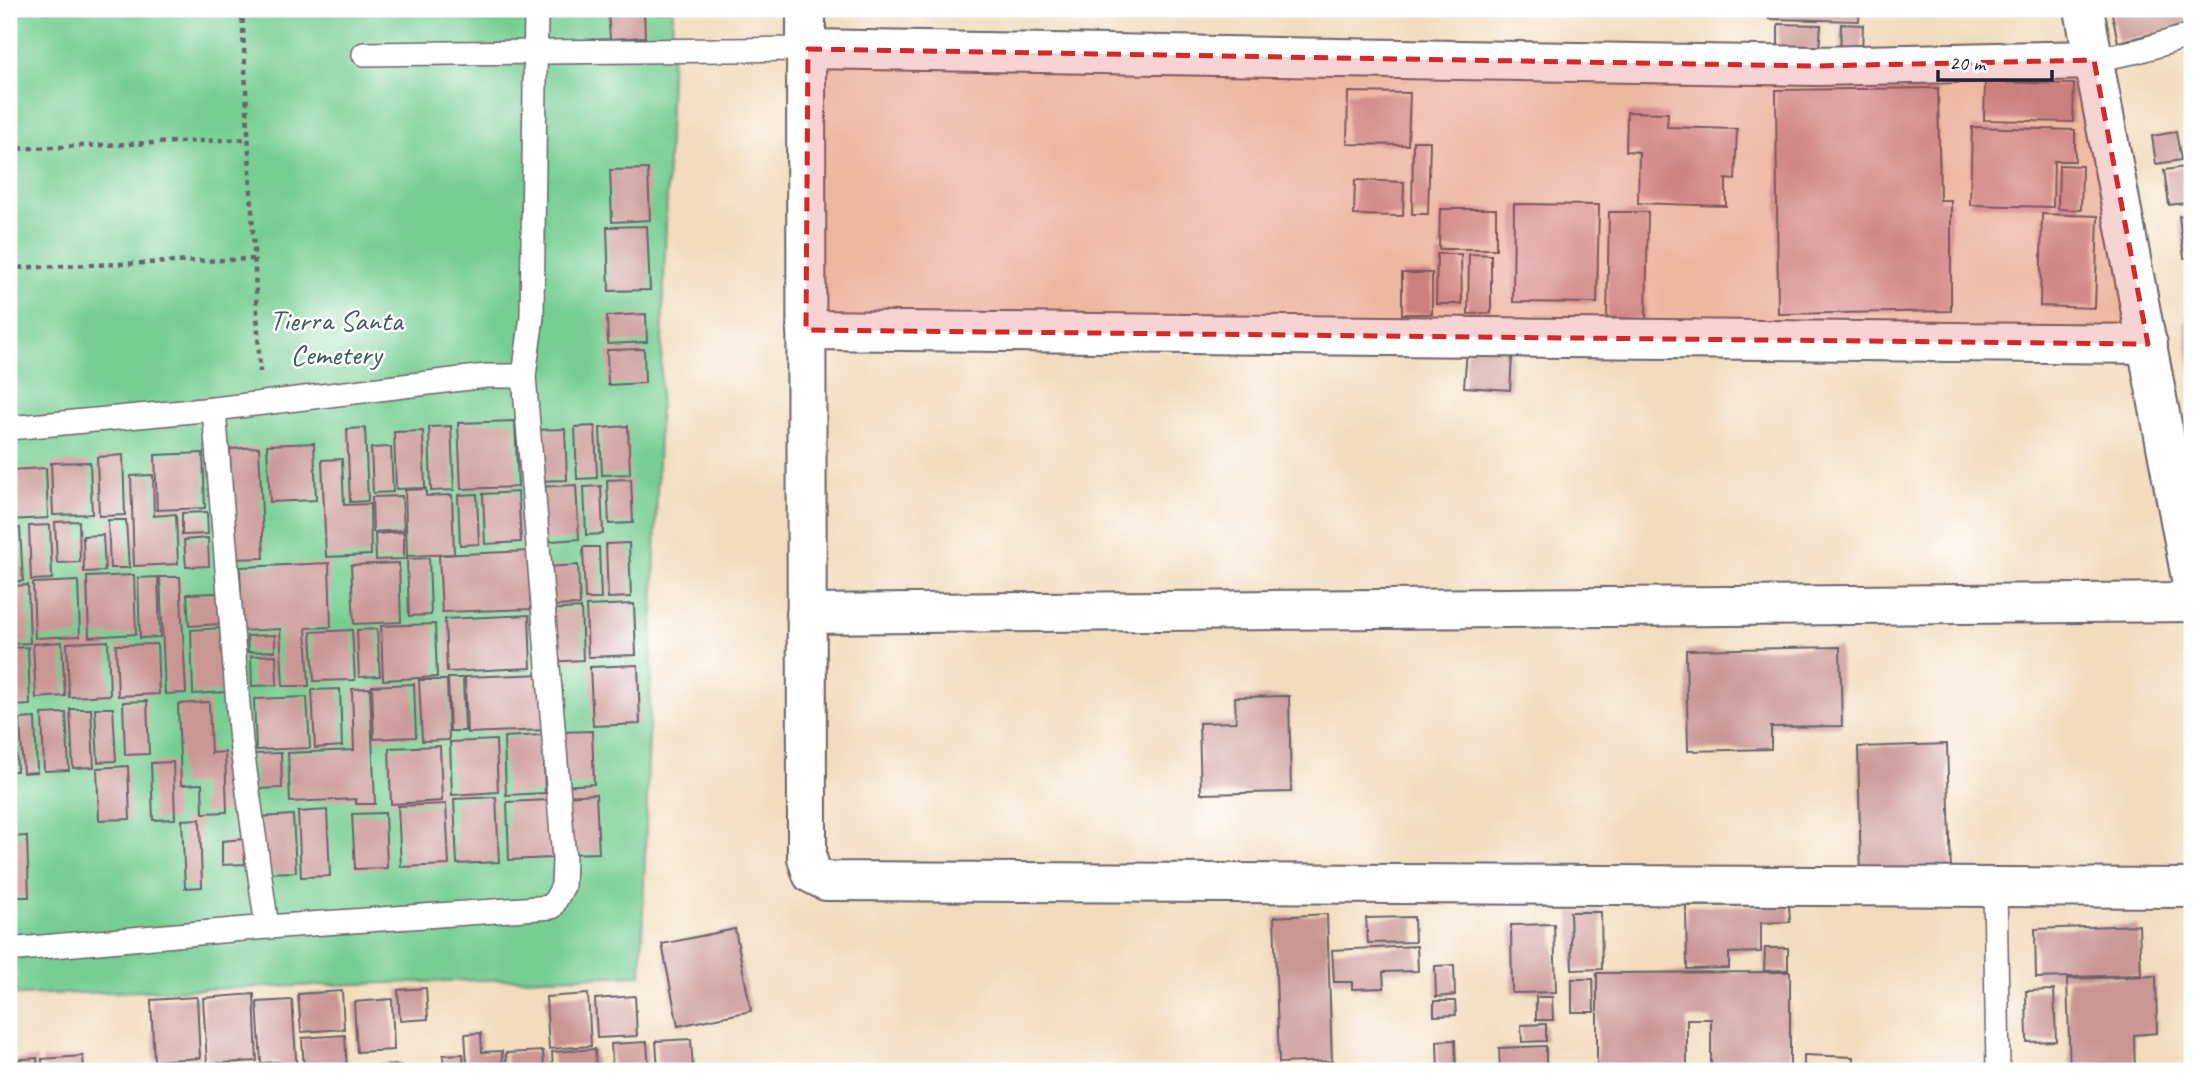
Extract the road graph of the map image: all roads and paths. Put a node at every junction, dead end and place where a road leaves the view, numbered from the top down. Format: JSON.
{"nodes":[{"id":1,"x":242,"y":9,"type":"edge"},
{"id":2,"x":536,"y":9,"type":"edge"},
{"id":3,"x":806,"y":9,"type":"edge"},
{"id":4,"x":2084,"y":9,"type":"edge"},
{"id":5,"x":2192,"y":35,"type":"edge"},
{"id":6,"x":808,"y":48,"type":"junction"},
{"id":7,"x":364,"y":54,"type":"dead end"},
{"id":8,"x":537,"y":54,"type":"junction"},
{"id":9,"x":2094,"y":60,"type":"junction"},
{"id":10,"x":248,"y":139,"type":"junction"},
{"id":11,"x":9,"y":149,"type":"edge"},
{"id":12,"x":253,"y":259,"type":"junction"},
{"id":13,"x":9,"y":268,"type":"edge"},
{"id":14,"x":806,"y":330,"type":"junction"},
{"id":15,"x":2148,"y":344,"type":"junction"},
{"id":16,"x":524,"y":376,"type":"junction"},
{"id":17,"x":262,"y":404,"type":"junction"},
{"id":18,"x":214,"y":409,"type":"junction"},
{"id":19,"x":9,"y":428,"type":"edge"},
{"id":20,"x":2192,"y":584,"type":"edge"},
{"id":21,"x":2192,"y":602,"type":"edge"},
{"id":22,"x":806,"y":614,"type":"junction"},
{"id":23,"x":1995,"y":887,"type":"junction"},
{"id":24,"x":2192,"y":888,"type":"edge"},
{"id":25,"x":267,"y":927,"type":"junction"},
{"id":26,"x":19,"y":948,"type":"dead end"},
{"id":27,"x":1998,"y":1071,"type":"edge"}],
"edges":[{"from":1,"to":10,"type":"path"},
{"from":2,"to":8,"type":"lane"},
{"from":3,"to":6,"type":"street"},
{"from":4,"to":9,"type":"street"},
{"from":5,"to":9,"type":"lane"},
{"from":6,"to":8,"type":"lane"},
{"from":6,"to":9,"type":"street"},
{"from":6,"to":14,"type":"street"},
{"from":7,"to":8,"type":"lane"},
{"from":8,"to":16,"type":"lane"},
{"from":9,"to":15,"type":"street"},
{"from":10,"to":11,"type":"path"},
{"from":10,"to":12,"type":"path"},
{"from":12,"to":13,"type":"path"},
{"from":12,"to":17,"type":"path"},
{"from":14,"to":15,"type":"street"},
{"from":14,"to":22,"type":"street"},
{"from":15,"to":20,"type":"street"},
{"from":16,"to":17,"type":"lane"},
{"from":16,"to":25,"type":"lane"},
{"from":17,"to":18,"type":"lane"},
{"from":18,"to":19,"type":"lane"},
{"from":18,"to":25,"type":"lane"},
{"from":21,"to":22,"type":"street"},
{"from":22,"to":23,"type":"street"},
{"from":23,"to":24,"type":"street"},
{"from":23,"to":27,"type":"lane"},
{"from":25,"to":26,"type":"lane"}]}
